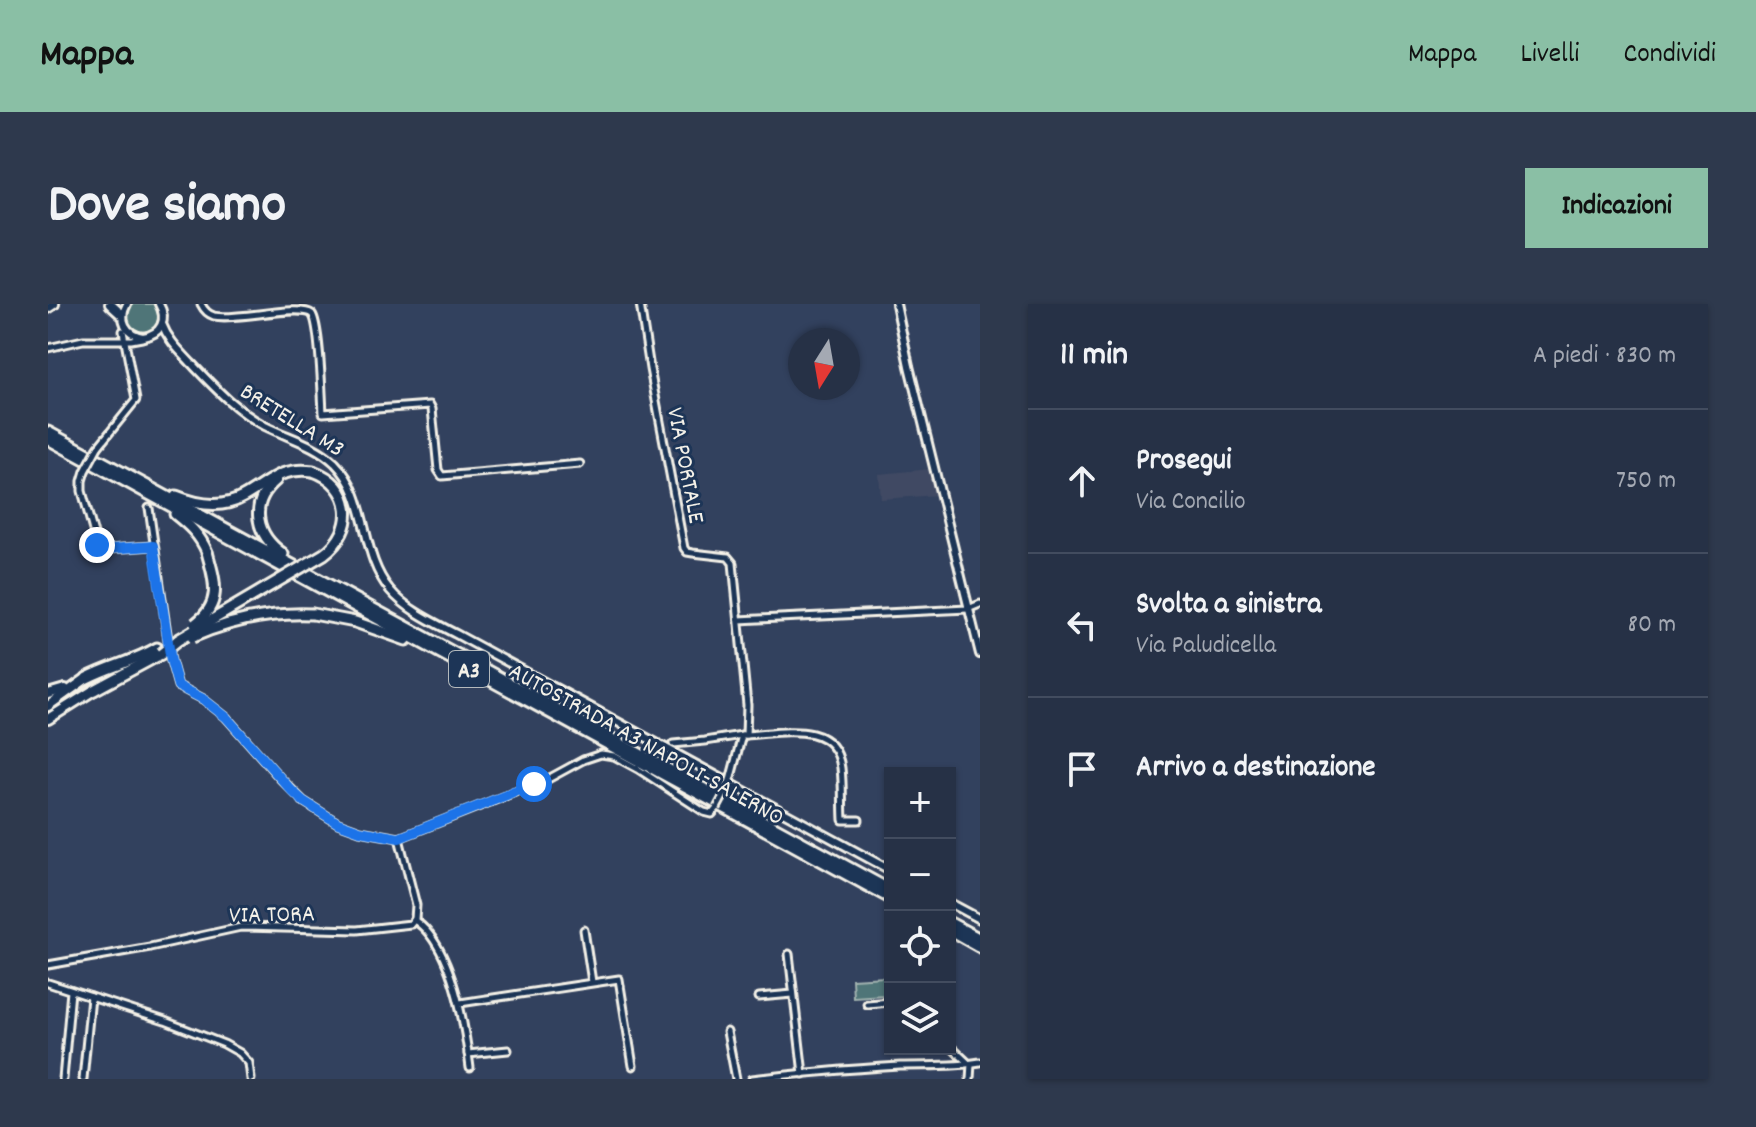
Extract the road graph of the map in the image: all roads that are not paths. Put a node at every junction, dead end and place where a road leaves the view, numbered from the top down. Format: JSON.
{"nodes":[{"id":1,"x":54,"y":304,"type":"edge"},
{"id":2,"x":111,"y":304,"type":"edge"},
{"id":3,"x":126,"y":304,"type":"edge"},
{"id":4,"x":160,"y":304,"type":"edge"},
{"id":5,"x":201,"y":304,"type":"edge"},
{"id":6,"x":640,"y":304,"type":"edge"},
{"id":7,"x":896,"y":304,"type":"edge"},
{"id":8,"x":48,"y":308,"type":"edge"},
{"id":9,"x":123,"y":324,"type":"junction"},
{"id":10,"x":162,"y":324,"type":"junction"},
{"id":11,"x":153,"y":335,"type":"junction"},
{"id":12,"x":140,"y":338,"type":"junction"},
{"id":13,"x":108,"y":340,"type":"junction"},
{"id":14,"x":124,"y":340,"type":"junction"},
{"id":15,"x":170,"y":340,"type":"junction"},
{"id":16,"x":48,"y":348,"type":"edge"},
{"id":17,"x":128,"y":350,"type":"junction"},
{"id":18,"x":48,"y":432,"type":"edge"},
{"id":19,"x":48,"y":439,"type":"edge"},
{"id":20,"x":580,"y":464,"type":"dead end"},
{"id":21,"x":102,"y":465,"type":"junction"},
{"id":22,"x":285,"y":473,"type":"junction"},
{"id":23,"x":149,"y":508,"type":"dead end"},
{"id":24,"x":153,"y":546,"type":"junction"},
{"id":25,"x":349,"y":596,"type":"junction"},
{"id":26,"x":980,"y":604,"type":"edge"},
{"id":27,"x":968,"y":609,"type":"junction"},
{"id":28,"x":739,"y":620,"type":"junction"},
{"id":29,"x":159,"y":651,"type":"junction"},
{"id":30,"x":980,"y":654,"type":"edge"},
{"id":31,"x":87,"y":678,"type":"junction"},
{"id":32,"x":497,"y":684,"type":"junction"},
{"id":33,"x":94,"y":690,"type":"joint"},
{"id":34,"x":48,"y":694,"type":"edge"},
{"id":35,"x":48,"y":706,"type":"edge"},
{"id":36,"x":48,"y":719,"type":"edge"},
{"id":37,"x":744,"y":735,"type":"junction"},
{"id":38,"x":673,"y":744,"type":"dead end"},
{"id":39,"x":859,"y":820,"type":"dead end"},
{"id":40,"x":399,"y":838,"type":"junction"},
{"id":41,"x":884,"y":867,"type":"edge"},
{"id":42,"x":884,"y":887,"type":"edge"},
{"id":43,"x":884,"y":895,"type":"edge"},
{"id":44,"x":956,"y":906,"type":"edge"},
{"id":45,"x":980,"y":919,"type":"edge"},
{"id":46,"x":414,"y":920,"type":"junction"},
{"id":47,"x":956,"y":926,"type":"edge"},
{"id":48,"x":584,"y":930,"type":"dead end"},
{"id":49,"x":956,"y":933,"type":"edge"},
{"id":50,"x":980,"y":939,"type":"edge"},
{"id":51,"x":980,"y":947,"type":"edge"},
{"id":52,"x":789,"y":954,"type":"dead end"},
{"id":53,"x":48,"y":965,"type":"edge"},
{"id":54,"x":592,"y":982,"type":"junction"},
{"id":55,"x":48,"y":983,"type":"edge"},
{"id":56,"x":71,"y":991,"type":"junction"},
{"id":57,"x":793,"y":994,"type":"junction"},
{"id":58,"x":91,"y":997,"type":"junction"},
{"id":59,"x":759,"y":997,"type":"dead end"},
{"id":60,"x":460,"y":1003,"type":"junction"},
{"id":61,"x":884,"y":1003,"type":"edge"},
{"id":62,"x":867,"y":1004,"type":"dead end"},
{"id":63,"x":727,"y":1032,"type":"dead end"},
{"id":64,"x":508,"y":1050,"type":"dead end"},
{"id":65,"x":956,"y":1051,"type":"edge"},
{"id":66,"x":468,"y":1054,"type":"junction"},
{"id":67,"x":980,"y":1062,"type":"edge"},
{"id":68,"x":970,"y":1064,"type":"junction"},
{"id":69,"x":633,"y":1066,"type":"dead end"},
{"id":70,"x":470,"y":1068,"type":"dead end"},
{"id":71,"x":803,"y":1074,"type":"junction"},
{"id":72,"x":63,"y":1079,"type":"edge"},
{"id":73,"x":83,"y":1079,"type":"edge"},
{"id":74,"x":251,"y":1079,"type":"edge"},
{"id":75,"x":736,"y":1079,"type":"edge"},
{"id":76,"x":752,"y":1079,"type":"edge"},
{"id":77,"x":970,"y":1079,"type":"edge"}],
"edges":[{"from":1,"to":8,"type":"highway"},
{"from":2,"to":3,"type":"highway"},
{"from":2,"to":9,"type":"highway"},
{"from":3,"to":9,"type":"street"},
{"from":4,"to":10,"type":"street"},
{"from":5,"to":20,"type":"street"},
{"from":6,"to":28,"type":"street","name":"VIA PORTALE"},
{"from":7,"to":27,"type":"street"},
{"from":9,"to":12,"type":"street"},
{"from":9,"to":13,"type":"street"},
{"from":9,"to":14,"type":"street"},
{"from":10,"to":11,"type":"street"},
{"from":10,"to":15,"type":"street","name":"BRETELLA M3"},
{"from":11,"to":12,"type":"street"},
{"from":11,"to":15,"type":"street","name":"BRETELLA M3"},
{"from":12,"to":14,"type":"street"},
{"from":12,"to":17,"type":"street"},
{"from":13,"to":14,"type":"street"},
{"from":13,"to":16,"type":"street"},
{"from":14,"to":17,"type":"street"},
{"from":15,"to":41,"type":"street","name":"BRETELLA M3"},
{"from":17,"to":24,"type":"street","bridge":true},
{"from":18,"to":21,"type":"highway","name":"AUTOSTRADA A3 NAPOLI-SALERNO","number":"A3"},
{"from":19,"to":21,"type":"highway","name":"AUTOSTRADA A3 NAPOLI-SALERNO","number":"A3"},
{"from":21,"to":22,"type":"highway","number":"A3"},
{"from":21,"to":25,"type":"highway","name":"AUTOSTRADA A3 NAPOLI-SALERNO","number":"A3"},
{"from":21,"to":29,"type":"highway","number":"A3","bridge":true},
{"from":21,"to":32,"type":"highway","name":"AUTOSTRADA A3 NAPOLI-SALERNO","number":"A3"},
{"from":22,"to":25,"type":"highway","number":"A3"},
{"from":22,"to":29,"type":"highway","number":"A3","bridge":true},
{"from":23,"to":24,"type":"street"},
{"from":24,"to":40,"type":"street"},
{"from":25,"to":42,"type":"highway","name":"AUTOSTRADA A3 NAPOLI-SALERNO","number":"A3"},
{"from":26,"to":27,"type":"street"},
{"from":27,"to":28,"type":"street"},
{"from":27,"to":30,"type":"street"},
{"from":28,"to":37,"type":"street","name":"VIA PORTALE"},
{"from":29,"to":31,"type":"highway","number":"A3"},
{"from":29,"to":32,"type":"highway","number":"A3","bridge":true},
{"from":29,"to":33,"type":"highway","number":"A3"},
{"from":31,"to":34,"type":"highway"},
{"from":31,"to":35,"type":"highway"},
{"from":32,"to":43,"type":"highway","name":"AUTOSTRADA A3 NAPOLI-SALERNO","number":"A3"},
{"from":33,"to":36,"type":"highway"},
{"from":37,"to":38,"type":"street"},
{"from":37,"to":39,"type":"street"},
{"from":37,"to":40,"type":"street","name":"VIA PORTALE","bridge":true},
{"from":40,"to":46,"type":"street"},
{"from":44,"to":45,"type":"street"},
{"from":46,"to":53,"type":"street","name":"VIA TORA"},
{"from":46,"to":60,"type":"street"},
{"from":47,"to":50,"type":"highway"},
{"from":48,"to":54,"type":"street"},
{"from":49,"to":51,"type":"highway"},
{"from":52,"to":57,"type":"street"},
{"from":54,"to":60,"type":"street"},
{"from":54,"to":69,"type":"street"},
{"from":55,"to":56,"type":"street"},
{"from":56,"to":58,"type":"street"},
{"from":56,"to":72,"type":"street"},
{"from":57,"to":59,"type":"street"},
{"from":57,"to":71,"type":"street"},
{"from":58,"to":73,"type":"street"},
{"from":58,"to":74,"type":"street"},
{"from":60,"to":66,"type":"street"},
{"from":61,"to":62,"type":"street"},
{"from":63,"to":75,"type":"street"},
{"from":64,"to":66,"type":"street"},
{"from":65,"to":68,"type":"street"},
{"from":66,"to":70,"type":"street"},
{"from":67,"to":68,"type":"street"},
{"from":68,"to":71,"type":"street"},
{"from":68,"to":77,"type":"street"},
{"from":71,"to":76,"type":"street"}]}
